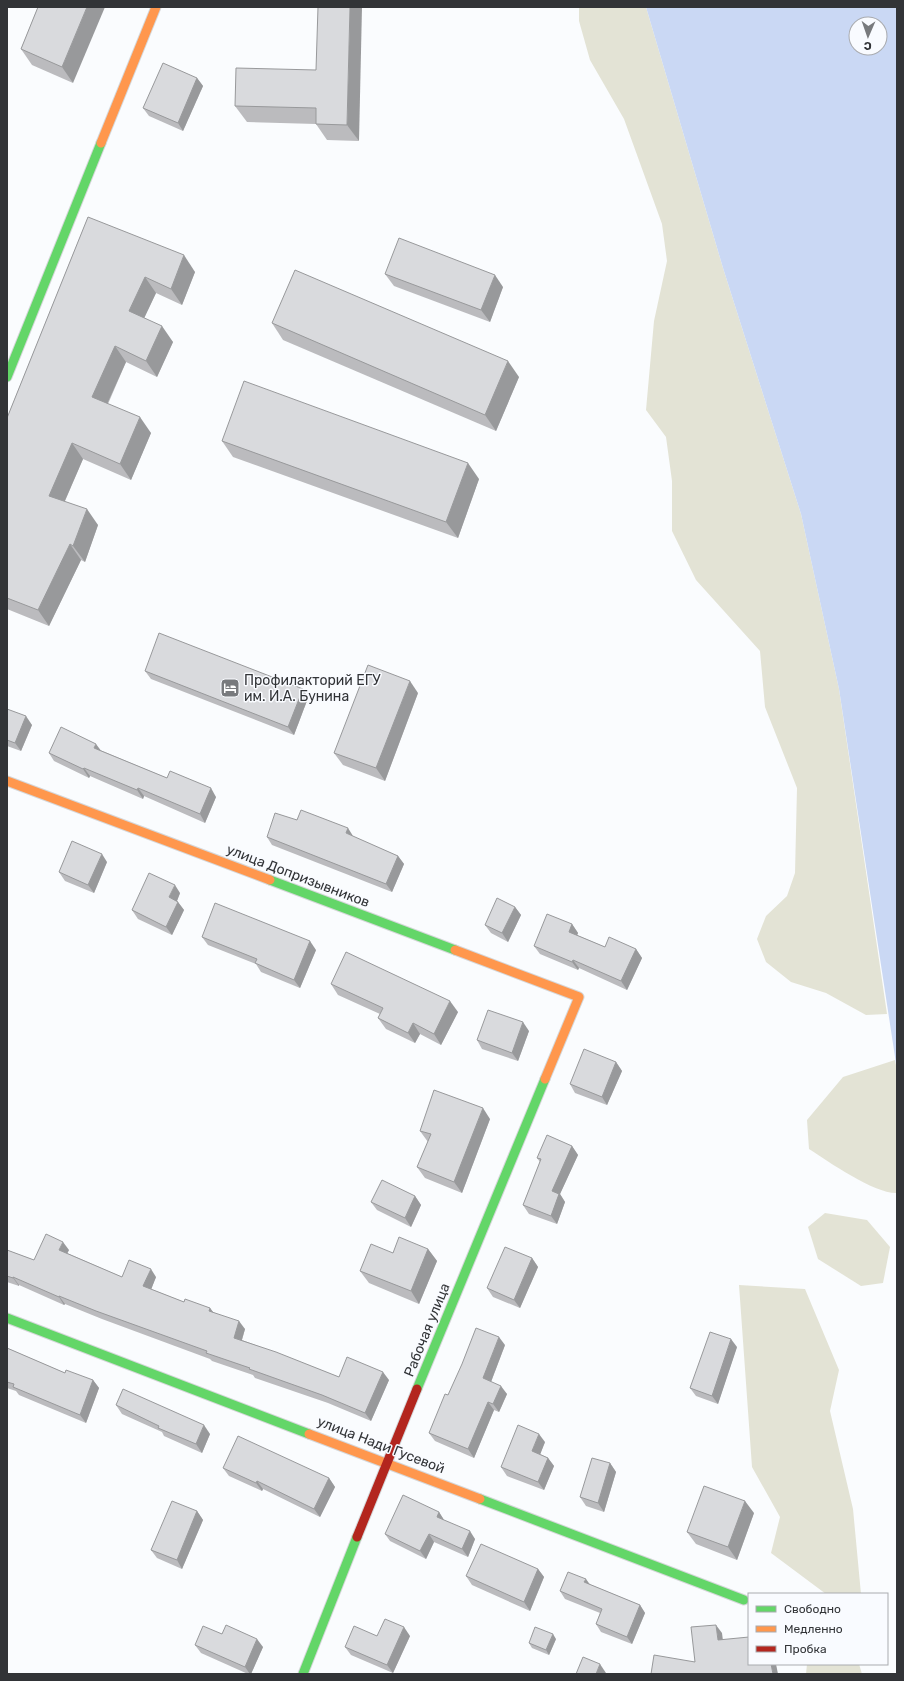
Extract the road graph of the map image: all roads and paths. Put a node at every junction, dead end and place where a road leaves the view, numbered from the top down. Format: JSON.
{"nodes":[{"id":1,"x":156,"y":7,"type":"edge"},
{"id":2,"x":7,"y":376,"type":"edge"},
{"id":3,"x":7,"y":780,"type":"edge"},
{"id":4,"x":579,"y":998,"type":"joint"},
{"id":5,"x":7,"y":1318,"type":"edge"},
{"id":6,"x":388,"y":1462,"type":"junction"},
{"id":7,"x":744,"y":1600,"type":"dead end"},
{"id":8,"x":303,"y":1674,"type":"edge"}],
"edges":[{"from":1,"to":2,"type":"street"},
{"from":3,"to":4,"type":"street","name":"улица Допризывников"},
{"from":4,"to":6,"type":"street","name":"Рабочая улица"},
{"from":5,"to":6,"type":"street","name":"улица Нади Гусевой"},
{"from":6,"to":7,"type":"street","name":"улица Нади Гусевой"},
{"from":6,"to":8,"type":"street","name":"Рабочая улица"}]}
